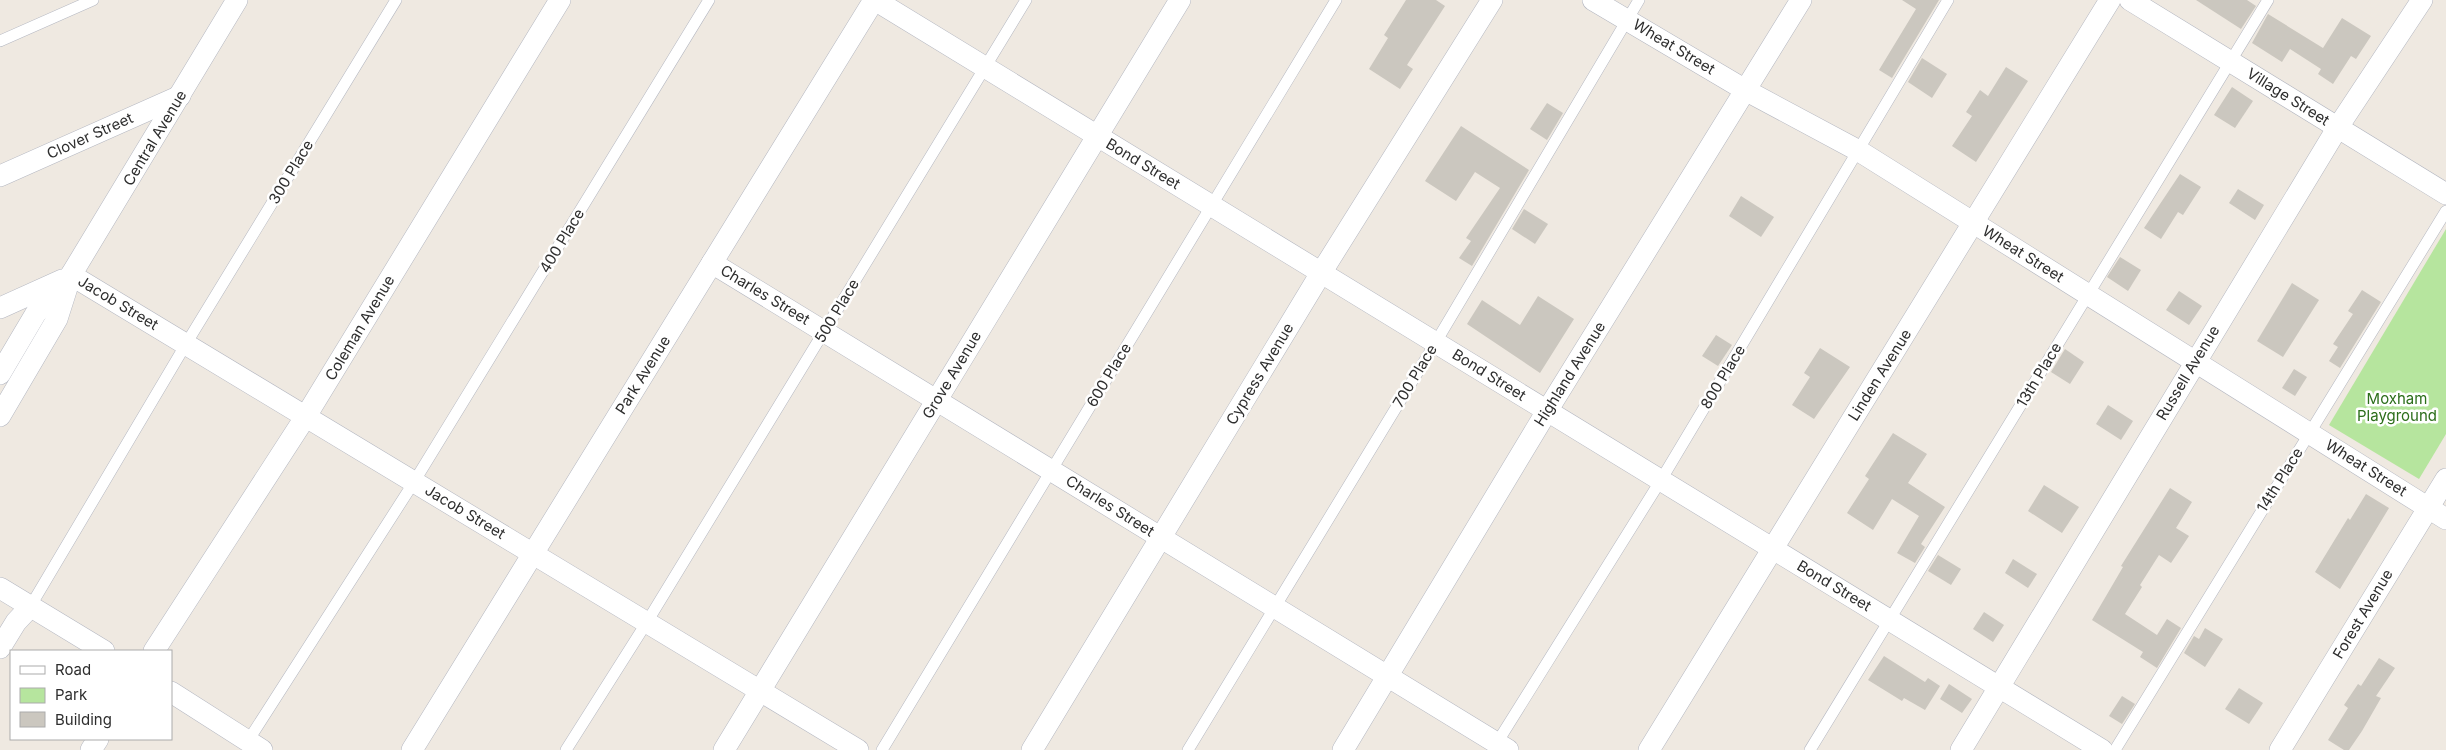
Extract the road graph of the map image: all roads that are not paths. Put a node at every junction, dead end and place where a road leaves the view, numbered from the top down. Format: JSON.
{"nodes":[{"id":1,"x":93,"y":0,"type":"edge"},
{"id":2,"x":237,"y":0,"type":"edge"},
{"id":3,"x":396,"y":0,"type":"edge"},
{"id":4,"x":560,"y":0,"type":"edge"},
{"id":5,"x":709,"y":0,"type":"edge"},
{"id":6,"x":874,"y":0,"type":"edge"},
{"id":7,"x":1026,"y":0,"type":"edge"},
{"id":8,"x":1180,"y":0,"type":"edge"},
{"id":9,"x":1336,"y":0,"type":"edge"},
{"id":10,"x":1492,"y":0,"type":"edge"},
{"id":11,"x":1593,"y":0,"type":"edge"},
{"id":12,"x":1639,"y":0,"type":"edge"},
{"id":13,"x":1801,"y":0,"type":"edge"},
{"id":14,"x":1948,"y":0,"type":"edge"},
{"id":15,"x":2110,"y":0,"type":"edge"},
{"id":16,"x":2130,"y":0,"type":"edge"},
{"id":17,"x":2268,"y":0,"type":"edge"},
{"id":18,"x":2422,"y":0,"type":"edge"},
{"id":19,"x":1627,"y":19,"type":"junction"},
{"id":20,"x":0,"y":41,"type":"edge"},
{"id":21,"x":2230,"y":61,"type":"junction"},
{"id":22,"x":985,"y":67,"type":"junction"},
{"id":23,"x":1747,"y":91,"type":"junction"},
{"id":24,"x":180,"y":96,"type":"junction"},
{"id":25,"x":2338,"y":128,"type":"junction"},
{"id":26,"x":1098,"y":136,"type":"junction"},
{"id":27,"x":1859,"y":151,"type":"junction"},
{"id":28,"x":0,"y":176,"type":"edge"},
{"id":29,"x":2446,"y":194,"type":"edge"},
{"id":30,"x":1212,"y":206,"type":"junction"},
{"id":31,"x":2446,"y":211,"type":"edge"},
{"id":32,"x":1973,"y":222,"type":"junction"},
{"id":33,"x":712,"y":263,"type":"junction"},
{"id":34,"x":1321,"y":273,"type":"junction"},
{"id":35,"x":71,"y":276,"type":"junction"},
{"id":36,"x":2088,"y":294,"type":"junction"},
{"id":37,"x":0,"y":308,"type":"edge"},
{"id":38,"x":824,"y":332,"type":"junction"},
{"id":39,"x":1436,"y":342,"type":"junction"},
{"id":40,"x":186,"y":344,"type":"junction"},
{"id":41,"x":2195,"y":361,"type":"junction"},
{"id":42,"x":0,"y":374,"type":"edge"},
{"id":43,"x":937,"y":400,"type":"junction"},
{"id":44,"x":1547,"y":411,"type":"junction"},
{"id":45,"x":0,"y":416,"type":"edge"},
{"id":46,"x":306,"y":416,"type":"junction"},
{"id":47,"x":2310,"y":433,"type":"junction"},
{"id":48,"x":1052,"y":471,"type":"junction"},
{"id":49,"x":2446,"y":479,"type":"edge"},
{"id":50,"x":1661,"y":480,"type":"junction"},
{"id":51,"x":414,"y":482,"type":"junction"},
{"id":52,"x":2437,"y":513,"type":"edge"},
{"id":53,"x":1161,"y":537,"type":"junction"},
{"id":54,"x":1773,"y":549,"type":"junction"},
{"id":55,"x":533,"y":554,"type":"junction"},
{"id":56,"x":0,"y":588,"type":"edge"},
{"id":57,"x":30,"y":607,"type":"junction"},
{"id":58,"x":1275,"y":607,"type":"junction"},
{"id":59,"x":1889,"y":620,"type":"junction"},
{"id":60,"x":647,"y":622,"type":"junction"},
{"id":61,"x":0,"y":648,"type":"edge"},
{"id":62,"x":102,"y":650,"type":"edge"},
{"id":63,"x":155,"y":650,"type":"edge"},
{"id":64,"x":1388,"y":676,"type":"junction"},
{"id":65,"x":1998,"y":686,"type":"junction"},
{"id":66,"x":760,"y":691,"type":"junction"},
{"id":67,"x":172,"y":693,"type":"edge"},
{"id":68,"x":255,"y":746,"type":"edge"},
{"id":69,"x":1499,"y":748,"type":"edge"},
{"id":70,"x":412,"y":750,"type":"edge"},
{"id":71,"x":566,"y":750,"type":"edge"},
{"id":72,"x":724,"y":750,"type":"edge"},
{"id":73,"x":858,"y":750,"type":"edge"},
{"id":74,"x":882,"y":750,"type":"edge"},
{"id":75,"x":1032,"y":750,"type":"edge"},
{"id":76,"x":1188,"y":750,"type":"edge"},
{"id":77,"x":1343,"y":750,"type":"edge"},
{"id":78,"x":1649,"y":750,"type":"edge"},
{"id":79,"x":1810,"y":750,"type":"edge"},
{"id":80,"x":1961,"y":750,"type":"edge"},
{"id":81,"x":2102,"y":750,"type":"edge"},
{"id":82,"x":2115,"y":750,"type":"edge"},
{"id":83,"x":2280,"y":750,"type":"edge"}],
"edges":[{"from":1,"to":20,"type":"lane"},
{"from":2,"to":24,"type":"street","name":"Central Avenue"},
{"from":3,"to":40,"type":"lane","name":"300 Place"},
{"from":4,"to":46,"type":"street","name":"Coleman Avenue"},
{"from":5,"to":51,"type":"lane","name":"400 Place"},
{"from":6,"to":22,"type":"street","name":"Bond Street"},
{"from":6,"to":33,"type":"street","name":"Park Avenue"},
{"from":7,"to":22,"type":"lane","name":"500 Place"},
{"from":8,"to":26,"type":"street","name":"Grove Avenue"},
{"from":9,"to":30,"type":"lane","name":"600 Place"},
{"from":10,"to":34,"type":"street","name":"Cypress Avenue"},
{"from":11,"to":19,"type":"street","name":"Wheat Street"},
{"from":12,"to":19,"type":"lane","name":"700 Place"},
{"from":13,"to":23,"type":"street","name":"Highland Avenue"},
{"from":14,"to":27,"type":"lane","name":"800 Place"},
{"from":15,"to":32,"type":"street","name":"Linden Avenue"},
{"from":16,"to":21,"type":"street","name":"Village Street"},
{"from":17,"to":21,"type":"lane","name":"13th Place"},
{"from":18,"to":25,"type":"street","name":"Russell Avenue"},
{"from":19,"to":23,"type":"street","name":"Wheat Street"},
{"from":19,"to":39,"type":"lane","name":"700 Place"},
{"from":21,"to":25,"type":"street","name":"Village Street"},
{"from":21,"to":36,"type":"lane","name":"13th Place"},
{"from":22,"to":26,"type":"street","name":"Bond Street"},
{"from":22,"to":38,"type":"lane","name":"500 Place"},
{"from":23,"to":27,"type":"street","name":"Wheat Street"},
{"from":23,"to":44,"type":"street","name":"Highland Avenue"},
{"from":24,"to":28,"type":"street","name":"Clover Street"},
{"from":24,"to":35,"type":"street","name":"Central Avenue"},
{"from":25,"to":29,"type":"street","name":"Village Street"},
{"from":25,"to":41,"type":"street","name":"Russell Avenue"},
{"from":26,"to":30,"type":"street","name":"Bond Street"},
{"from":26,"to":43,"type":"street","name":"Grove Avenue"},
{"from":27,"to":32,"type":"street","name":"Wheat Street"},
{"from":27,"to":50,"type":"lane","name":"800 Place"},
{"from":30,"to":34,"type":"street","name":"Bond Street"},
{"from":30,"to":48,"type":"lane","name":"600 Place"},
{"from":31,"to":47,"type":"lane","name":"14th Place"},
{"from":32,"to":36,"type":"street","name":"Wheat Street"},
{"from":32,"to":54,"type":"street","name":"Linden Avenue"},
{"from":33,"to":38,"type":"street","name":"Charles Street"},
{"from":33,"to":55,"type":"street","name":"Park Avenue"},
{"from":34,"to":39,"type":"street","name":"Bond Street"},
{"from":34,"to":53,"type":"street","name":"Cypress Avenue"},
{"from":35,"to":37,"type":"street"},
{"from":35,"to":40,"type":"street","name":"Jacob Street"},
{"from":35,"to":42,"type":"street","name":"Central Avenue"},
{"from":35,"to":45,"type":"street","name":"Central Avenue"},
{"from":36,"to":41,"type":"street","name":"Wheat Street"},
{"from":36,"to":59,"type":"lane","name":"13th Place"},
{"from":38,"to":43,"type":"street","name":"Charles Street"},
{"from":38,"to":60,"type":"lane","name":"500 Place"},
{"from":39,"to":44,"type":"street","name":"Bond Street"},
{"from":39,"to":58,"type":"lane","name":"700 Place"},
{"from":40,"to":46,"type":"street","name":"Jacob Street"},
{"from":40,"to":57,"type":"lane","name":"300 Place"},
{"from":41,"to":47,"type":"street","name":"Wheat Street"},
{"from":41,"to":65,"type":"street","name":"Russell Avenue"},
{"from":43,"to":48,"type":"street","name":"Charles Street"},
{"from":43,"to":66,"type":"street","name":"Grove Avenue"},
{"from":44,"to":50,"type":"street","name":"Bond Street"},
{"from":44,"to":64,"type":"street","name":"Highland Avenue"},
{"from":46,"to":51,"type":"street","name":"Jacob Street"},
{"from":46,"to":63,"type":"street","name":"Coleman Avenue"},
{"from":47,"to":52,"type":"street","name":"Wheat Street"},
{"from":47,"to":82,"type":"lane","name":"14th Place"},
{"from":48,"to":53,"type":"street","name":"Charles Street"},
{"from":48,"to":74,"type":"lane","name":"600 Place"},
{"from":49,"to":52,"type":"street","name":"Forest Avenue"},
{"from":50,"to":54,"type":"street","name":"Bond Street"},
{"from":50,"to":69,"type":"lane","name":"800 Place"},
{"from":51,"to":55,"type":"street","name":"Jacob Street"},
{"from":51,"to":68,"type":"lane","name":"400 Place"},
{"from":52,"to":83,"type":"street","name":"Forest Avenue"},
{"from":53,"to":58,"type":"street","name":"Charles Street"},
{"from":53,"to":75,"type":"street","name":"Cypress Avenue"},
{"from":54,"to":59,"type":"street","name":"Bond Street"},
{"from":54,"to":78,"type":"street","name":"Linden Avenue"},
{"from":55,"to":60,"type":"street","name":"Jacob Street"},
{"from":55,"to":70,"type":"street","name":"Park Avenue"},
{"from":56,"to":57,"type":"street"},
{"from":57,"to":61,"type":"street"},
{"from":57,"to":62,"type":"street"},
{"from":58,"to":64,"type":"street","name":"Charles Street"},
{"from":58,"to":76,"type":"lane","name":"700 Place"},
{"from":59,"to":65,"type":"street","name":"Bond Street"},
{"from":59,"to":79,"type":"lane","name":"13th Place"},
{"from":60,"to":66,"type":"street","name":"Jacob Street"},
{"from":60,"to":71,"type":"lane","name":"500 Place"},
{"from":64,"to":69,"type":"street","name":"Charles Street"},
{"from":64,"to":77,"type":"street","name":"Highland Avenue"},
{"from":65,"to":80,"type":"street","name":"Russell Avenue"},
{"from":65,"to":81,"type":"street","name":"Bond Street"},
{"from":66,"to":72,"type":"street","name":"Grove Avenue"},
{"from":66,"to":73,"type":"street","name":"Jacob Street"},
{"from":67,"to":68,"type":"street"}]}
